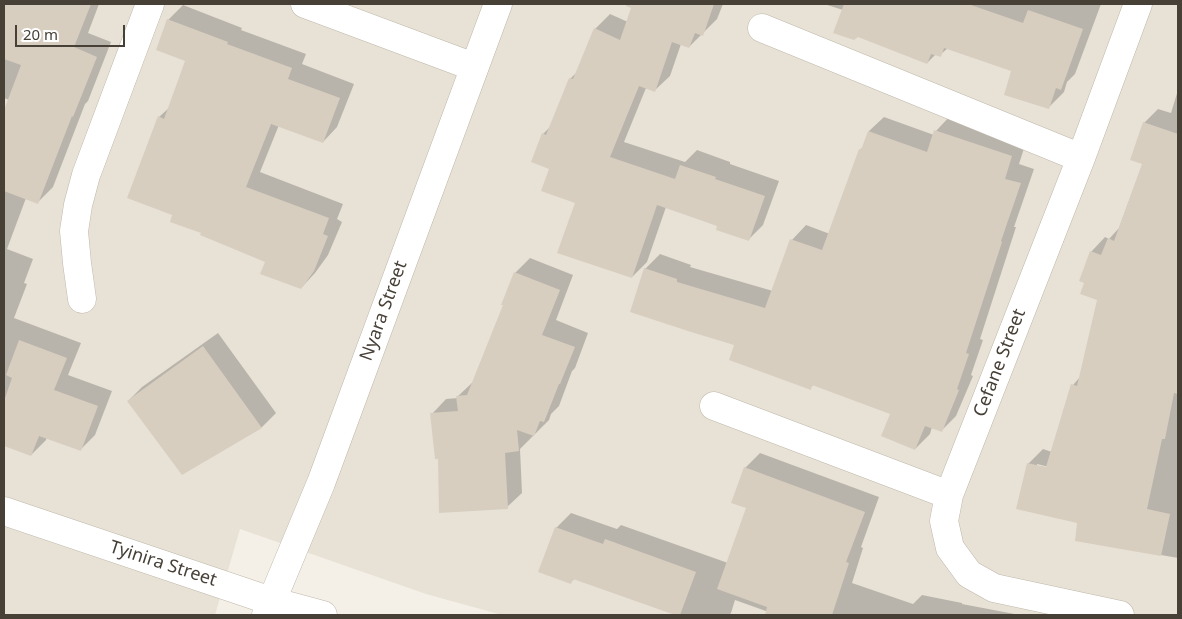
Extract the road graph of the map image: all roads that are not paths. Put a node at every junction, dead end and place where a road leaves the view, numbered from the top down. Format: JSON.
{"nodes":[{"id":1,"x":150,"y":4,"type":"edge"},
{"id":2,"x":305,"y":4,"type":"edge"},
{"id":3,"x":498,"y":4,"type":"edge"},
{"id":4,"x":1138,"y":4,"type":"edge"},
{"id":5,"x":762,"y":28,"type":"dead end"},
{"id":6,"x":474,"y":67,"type":"junction"},
{"id":7,"x":1081,"y":158,"type":"junction"},
{"id":8,"x":82,"y":299,"type":"dead end"},
{"id":9,"x":714,"y":406,"type":"dead end"},
{"id":10,"x":949,"y":495,"type":"junction"},
{"id":11,"x":4,"y":511,"type":"edge"},
{"id":12,"x":268,"y":608,"type":"edge"},
{"id":13,"x":323,"y":615,"type":"edge"},
{"id":14,"x":1120,"y":615,"type":"edge"}],
"edges":[{"from":1,"to":8,"type":"street"},
{"from":2,"to":6,"type":"street"},
{"from":3,"to":6,"type":"street","name":"Nyara Street"},
{"from":4,"to":7,"type":"street","name":"Cefane Street"},
{"from":5,"to":7,"type":"street"},
{"from":6,"to":12,"type":"street","name":"Nyara Street"},
{"from":7,"to":10,"type":"street","name":"Cefane Street"},
{"from":9,"to":10,"type":"street"},
{"from":10,"to":14,"type":"street","name":"Cefane Street"},
{"from":11,"to":12,"type":"street","name":"Tyinira Street"},
{"from":12,"to":13,"type":"street","name":"Tyinira Street"}]}
